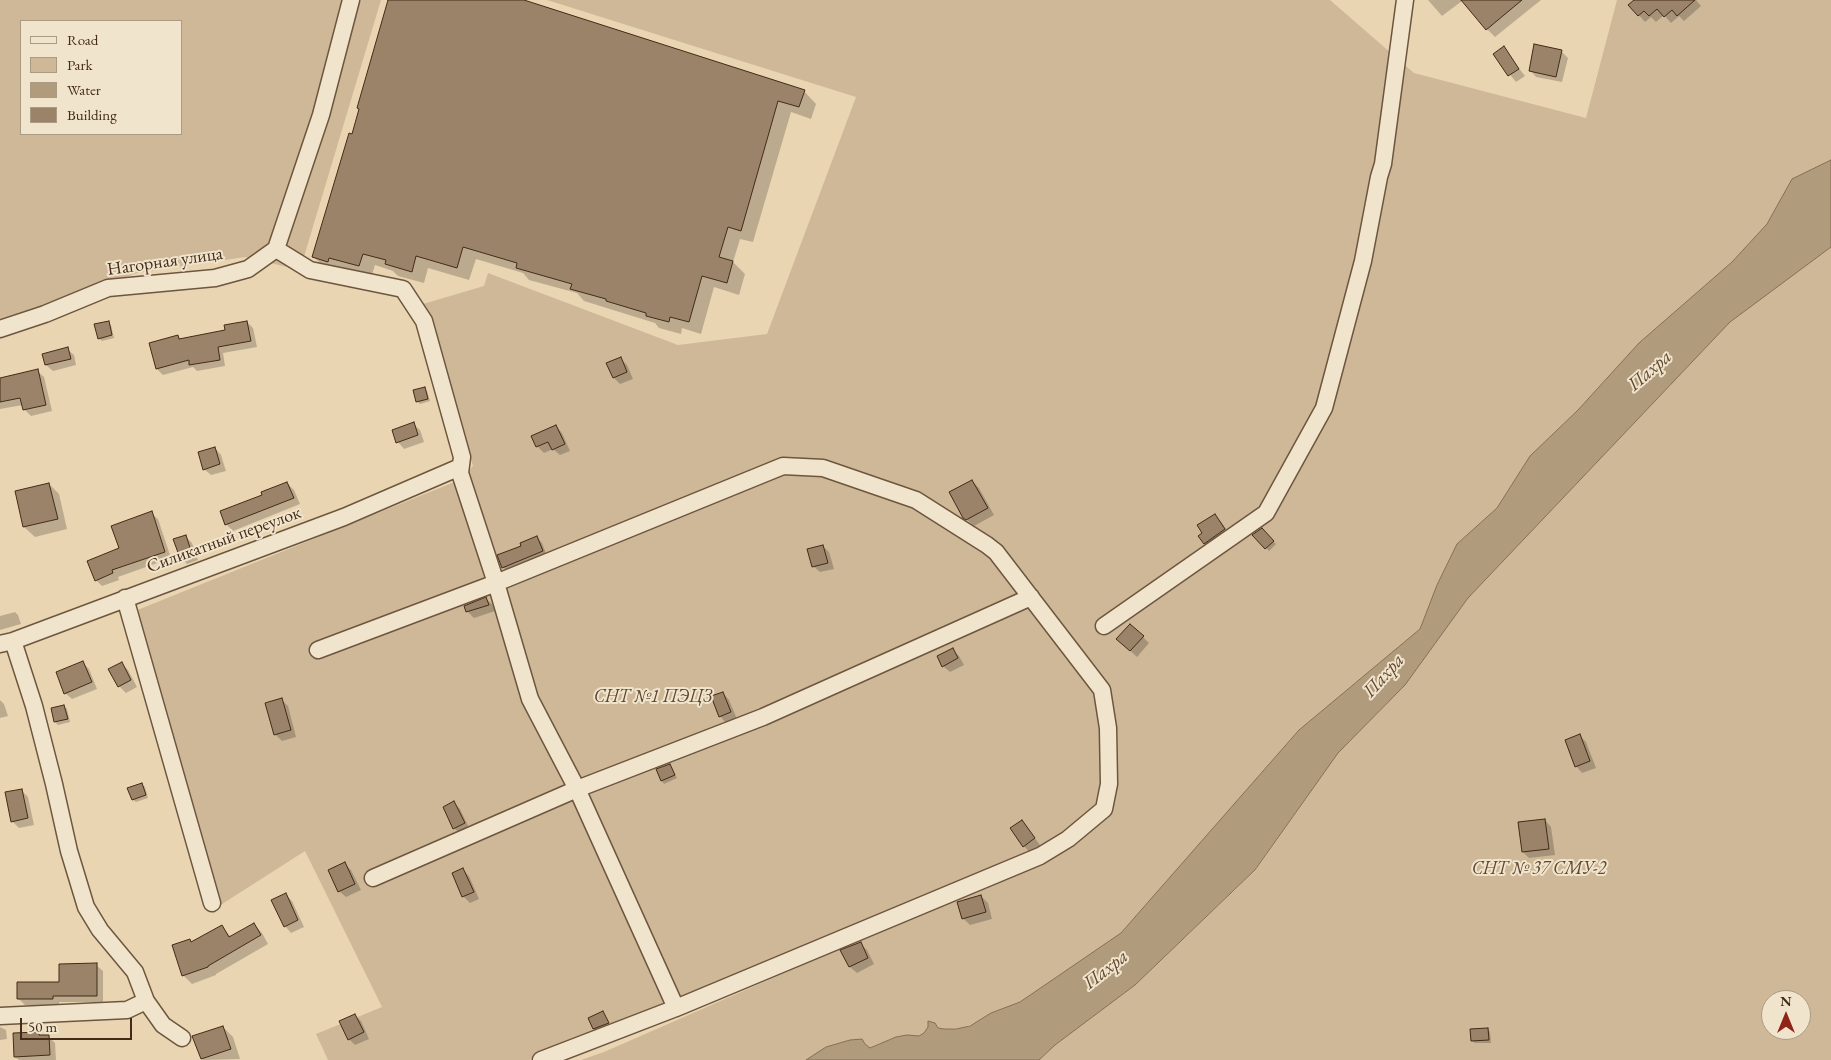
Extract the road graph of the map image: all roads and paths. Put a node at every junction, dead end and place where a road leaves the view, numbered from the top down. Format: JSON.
{"nodes":[{"id":1,"x":351,"y":0,"type":"edge"},
{"id":2,"x":1404,"y":0,"type":"edge"},
{"id":3,"x":276,"y":249,"type":"junction"},
{"id":4,"x":0,"y":329,"type":"edge"},
{"id":5,"x":460,"y":467,"type":"junction"},
{"id":6,"x":496,"y":583,"type":"junction"},
{"id":7,"x":1031,"y":597,"type":"junction"},
{"id":8,"x":125,"y":598,"type":"junction"},
{"id":9,"x":1104,"y":626,"type":"dead end"},
{"id":10,"x":7,"y":642,"type":"edge"},
{"id":11,"x":318,"y":650,"type":"dead end"},
{"id":12,"x":577,"y":789,"type":"junction"},
{"id":13,"x":373,"y":878,"type":"dead end"},
{"id":14,"x":212,"y":903,"type":"dead end"},
{"id":15,"x":146,"y":1001,"type":"junction"},
{"id":16,"x":676,"y":1008,"type":"junction"},
{"id":17,"x":0,"y":1016,"type":"edge"},
{"id":18,"x":182,"y":1038,"type":"dead end"},
{"id":19,"x":541,"y":1060,"type":"edge"}],
"edges":[{"from":1,"to":3,"type":"street"},
{"from":2,"to":9,"type":"street"},
{"from":3,"to":4,"type":"street","name":"Нагорная улица"},
{"from":3,"to":5,"type":"street"},
{"from":5,"to":6,"type":"street"},
{"from":5,"to":8,"type":"street","name":"Силикатный переулок"},
{"from":6,"to":7,"type":"street"},
{"from":6,"to":11,"type":"street"},
{"from":6,"to":12,"type":"street"},
{"from":7,"to":12,"type":"street"},
{"from":7,"to":16,"type":"street"},
{"from":8,"to":10,"type":"street","name":"Силикатный переулок"},
{"from":8,"to":14,"type":"street"},
{"from":10,"to":15,"type":"street"},
{"from":12,"to":13,"type":"street"},
{"from":12,"to":16,"type":"street"},
{"from":15,"to":17,"type":"street"},
{"from":15,"to":18,"type":"street"},
{"from":16,"to":19,"type":"street"}]}
